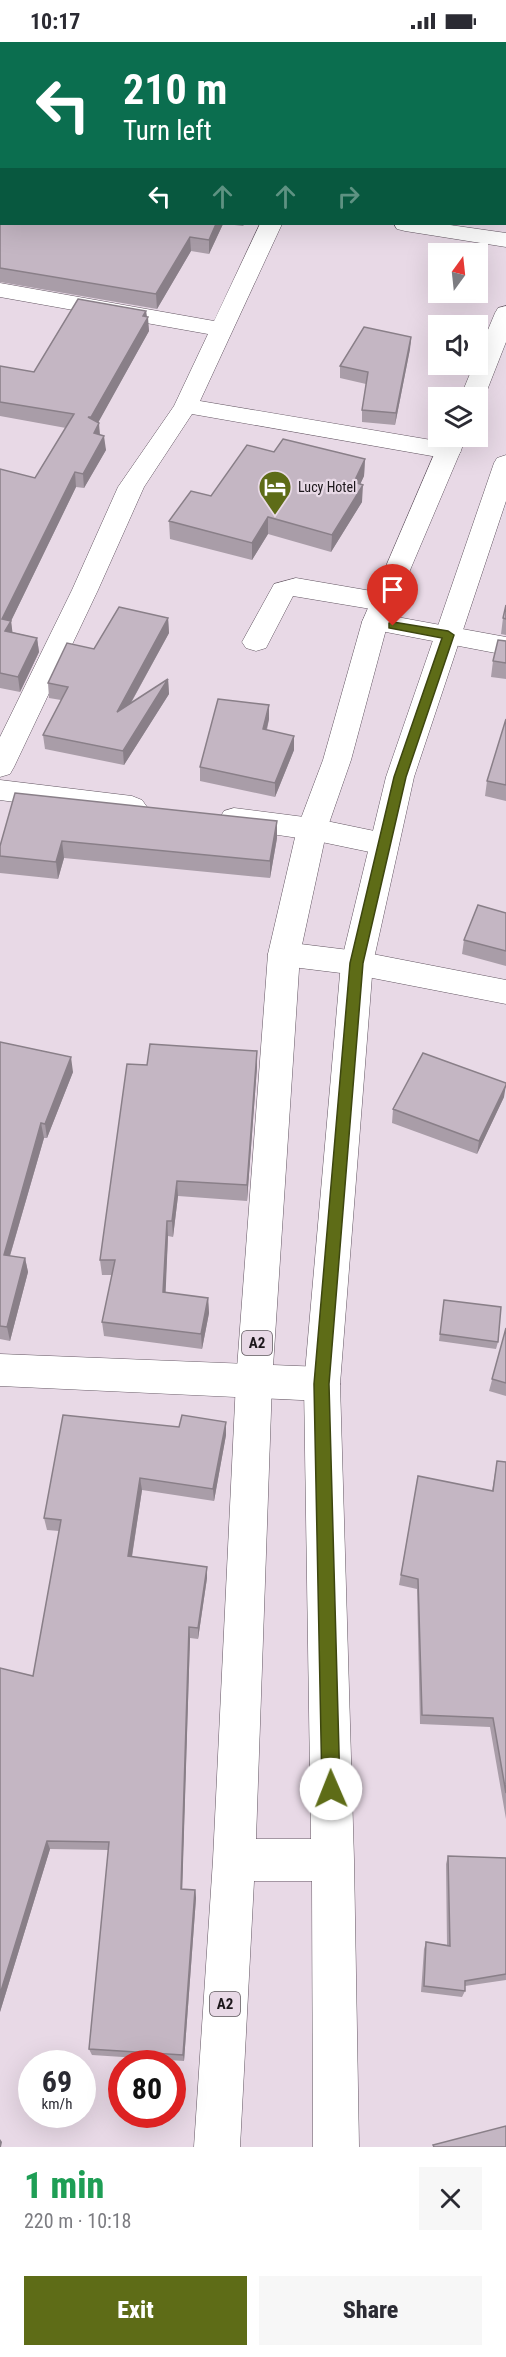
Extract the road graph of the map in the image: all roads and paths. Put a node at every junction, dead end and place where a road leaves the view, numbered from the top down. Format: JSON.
{"nodes":[{"id":1,"x":271,"y":225,"type":"edge"},
{"id":2,"x":411,"y":225,"type":"edge"},
{"id":3,"x":506,"y":240,"type":"edge"},
{"id":4,"x":0,"y":290,"type":"edge"},
{"id":5,"x":506,"y":313,"type":"edge"},
{"id":6,"x":222,"y":329,"type":"junction"},
{"id":7,"x":476,"y":387,"type":"edge"},
{"id":8,"x":186,"y":406,"type":"junction"},
{"id":9,"x":428,"y":441,"type":"edge"},
{"id":10,"x":451,"y":447,"type":"edge"},
{"id":11,"x":506,"y":463,"type":"edge"},
{"id":12,"x":379,"y":612,"type":"junction"},
{"id":13,"x":448,"y":635,"type":"junction"},
{"id":14,"x":256,"y":642,"type":"dead end"},
{"id":15,"x":506,"y":646,"type":"edge"},
{"id":16,"x":0,"y":766,"type":"edge"},
{"id":17,"x":0,"y":790,"type":"edge"},
{"id":18,"x":162,"y":810,"type":"edge"},
{"id":19,"x":208,"y":816,"type":"edge"},
{"id":20,"x":312,"y":829,"type":"junction"},
{"id":21,"x":384,"y":844,"type":"junction"},
{"id":22,"x":284,"y":954,"type":"junction"},
{"id":23,"x":357,"y":963,"type":"junction"},
{"id":24,"x":506,"y":992,"type":"edge"},
{"id":25,"x":0,"y":1370,"type":"edge"},
{"id":26,"x":254,"y":1382,"type":"junction"},
{"id":27,"x":322,"y":1384,"type":"junction"},
{"id":28,"x":234,"y":1860,"type":"junction"},
{"id":29,"x":333,"y":1860,"type":"junction"},
{"id":30,"x":217,"y":2147,"type":"edge"},
{"id":31,"x":336,"y":2147,"type":"edge"}],
"edges":[{"from":1,"to":6,"type":"main road"},
{"from":2,"to":3,"type":"main road"},
{"from":4,"to":6,"type":"main road"},
{"from":5,"to":7,"type":"main road"},
{"from":6,"to":8,"type":"main road"},
{"from":8,"to":9,"type":"main road"},
{"from":8,"to":16,"type":"main road"},
{"from":10,"to":12,"type":"main road","number":"A2"},
{"from":11,"to":13,"type":"main road"},
{"from":12,"to":13,"type":"main road"},
{"from":12,"to":14,"type":"main road"},
{"from":12,"to":20,"type":"main road","number":"A2"},
{"from":13,"to":15,"type":"main road"},
{"from":13,"to":21,"type":"main road"},
{"from":17,"to":18,"type":"main road"},
{"from":19,"to":20,"type":"main road"},
{"from":20,"to":21,"type":"main road"},
{"from":20,"to":22,"type":"main road","number":"A2"},
{"from":21,"to":23,"type":"main road"},
{"from":22,"to":23,"type":"main road"},
{"from":22,"to":26,"type":"main road","number":"A2"},
{"from":23,"to":24,"type":"main road"},
{"from":23,"to":27,"type":"main road"},
{"from":25,"to":26,"type":"main road"},
{"from":26,"to":27,"type":"main road"},
{"from":26,"to":28,"type":"main road","number":"A2"},
{"from":27,"to":29,"type":"main road"},
{"from":28,"to":29,"type":"main road"},
{"from":28,"to":30,"type":"main road","number":"A2"},
{"from":29,"to":31,"type":"main road"}]}
